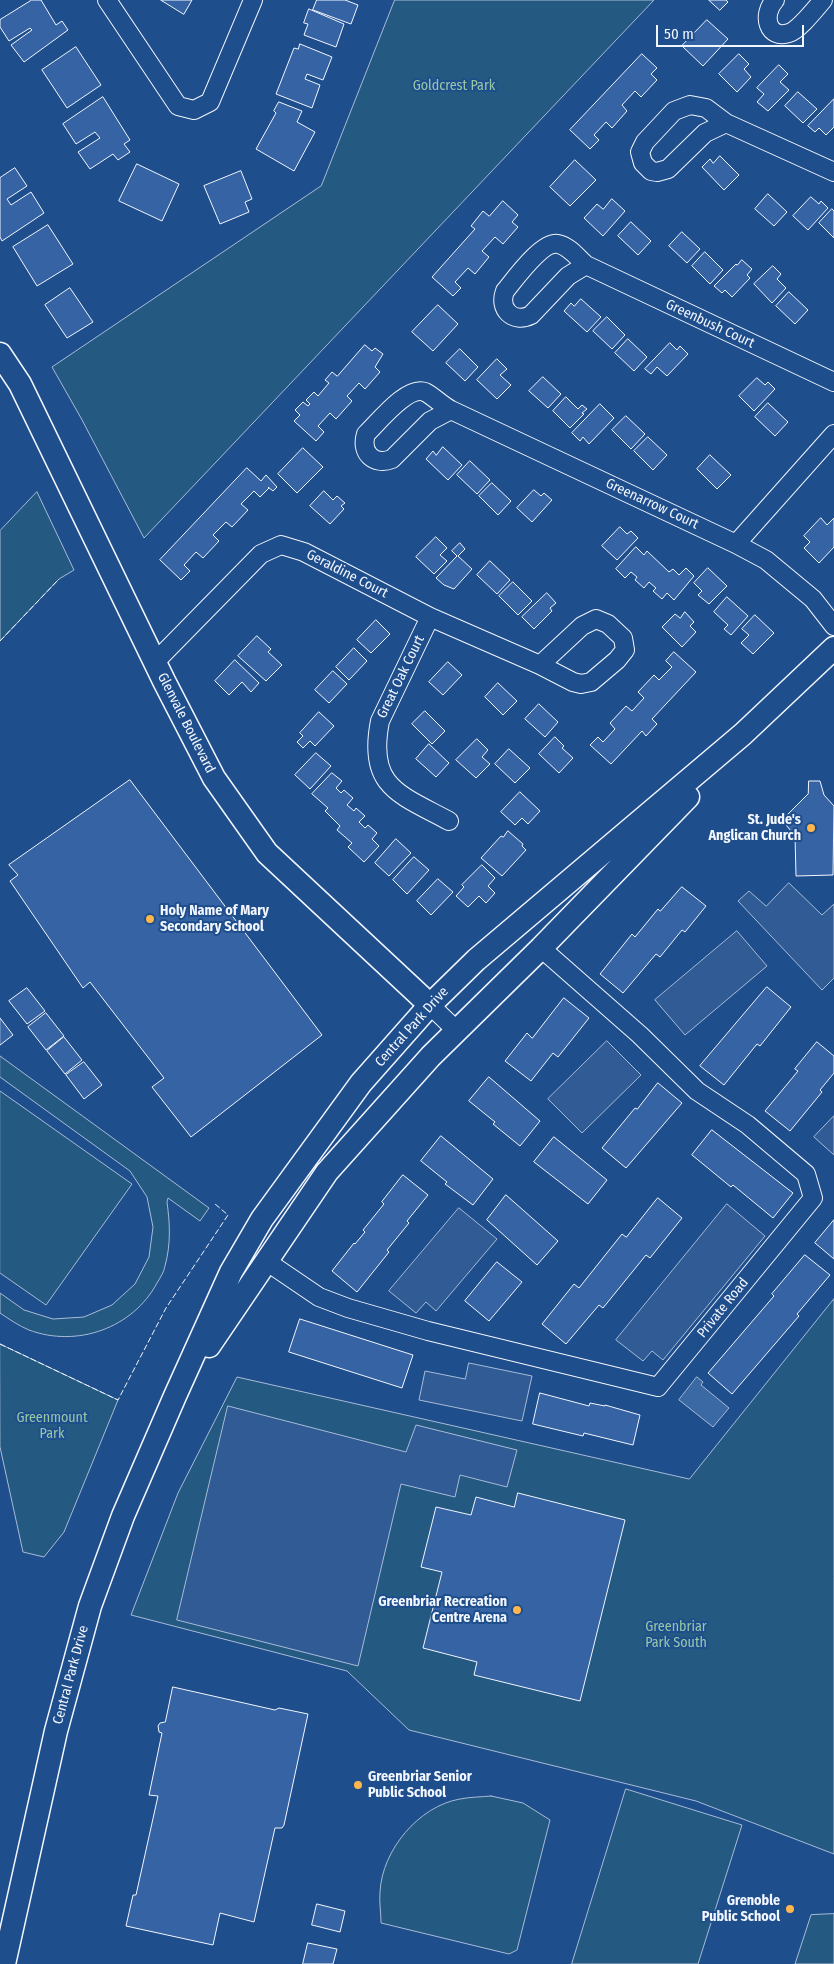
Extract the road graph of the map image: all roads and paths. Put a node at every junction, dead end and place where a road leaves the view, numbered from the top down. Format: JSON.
{"nodes":[{"id":1,"x":108,"y":0,"type":"edge"},
{"id":2,"x":253,"y":0,"type":"edge"},
{"id":3,"x":775,"y":0,"type":"edge"},
{"id":4,"x":823,"y":0,"type":"edge"},
{"id":5,"x":726,"y":123,"type":"junction"},
{"id":6,"x":834,"y":172,"type":"edge"},
{"id":7,"x":586,"y":266,"type":"junction"},
{"id":8,"x":0,"y":354,"type":"edge"},
{"id":9,"x":834,"y":382,"type":"edge"},
{"id":10,"x":451,"y":410,"type":"junction"},
{"id":11,"x":834,"y":434,"type":"edge"},
{"id":12,"x":736,"y":544,"type":"junction"},
{"id":13,"x":430,"y":617,"type":"junction"},
{"id":14,"x":834,"y":626,"type":"edge"},
{"id":15,"x":834,"y":648,"type":"edge"},
{"id":16,"x":156,"y":661,"type":"junction"},
{"id":17,"x":540,"y":665,"type":"junction"},
{"id":18,"x":743,"y":734,"type":"junction"},
{"id":19,"x":449,"y":821,"type":"dead end"},
{"id":20,"x":541,"y":948,"type":"junction"},
{"id":21,"x":430,"y":1005,"type":"junction"},
{"id":22,"x":456,"y":1030,"type":"junction"},
{"id":23,"x":266,"y":1261,"type":"junction"},
{"id":24,"x":174,"y":1396,"type":"junction"},
{"id":25,"x":4,"y":1964,"type":"edge"}],
"edges":[{"from":1,"to":2,"type":"street"},
{"from":3,"to":4,"type":"street"},
{"from":5,"to":5,"type":"street"},
{"from":5,"to":6,"type":"street"},
{"from":7,"to":7,"type":"street","name":"Greenbush Court"},
{"from":7,"to":9,"type":"street","name":"Greenbush Court"},
{"from":8,"to":16,"type":"street","name":"Glenvale Boulevard"},
{"from":10,"to":10,"type":"street","name":"Greenarrow Court"},
{"from":10,"to":12,"type":"street","name":"Greenarrow Court"},
{"from":11,"to":12,"type":"street"},
{"from":12,"to":14,"type":"street","name":"Greenarrow Court"},
{"from":13,"to":16,"type":"street","name":"Geraldine Court"},
{"from":13,"to":17,"type":"street","name":"Geraldine Court"},
{"from":13,"to":19,"type":"street","name":"Great Oak Court"},
{"from":15,"to":18,"type":"street","name":"Central Park Drive"},
{"from":16,"to":21,"type":"street","name":"Glenvale Boulevard"},
{"from":17,"to":17,"type":"street","name":"Geraldine Court"},
{"from":18,"to":20,"type":"street","name":"Central Park Drive"},
{"from":18,"to":21,"type":"street","name":"Central Park Drive"},
{"from":20,"to":22,"type":"street","name":"Central Park Drive"},
{"from":20,"to":23,"type":"street","name":"Private Road"},
{"from":21,"to":22,"type":"street","name":"Glenvale Boulevard"},
{"from":21,"to":24,"type":"street","name":"Central Park Drive"},
{"from":22,"to":23,"type":"street","name":"Central Park Drive"},
{"from":23,"to":24,"type":"street","name":"Central Park Drive"},
{"from":24,"to":25,"type":"street","name":"Central Park Drive"}]}
